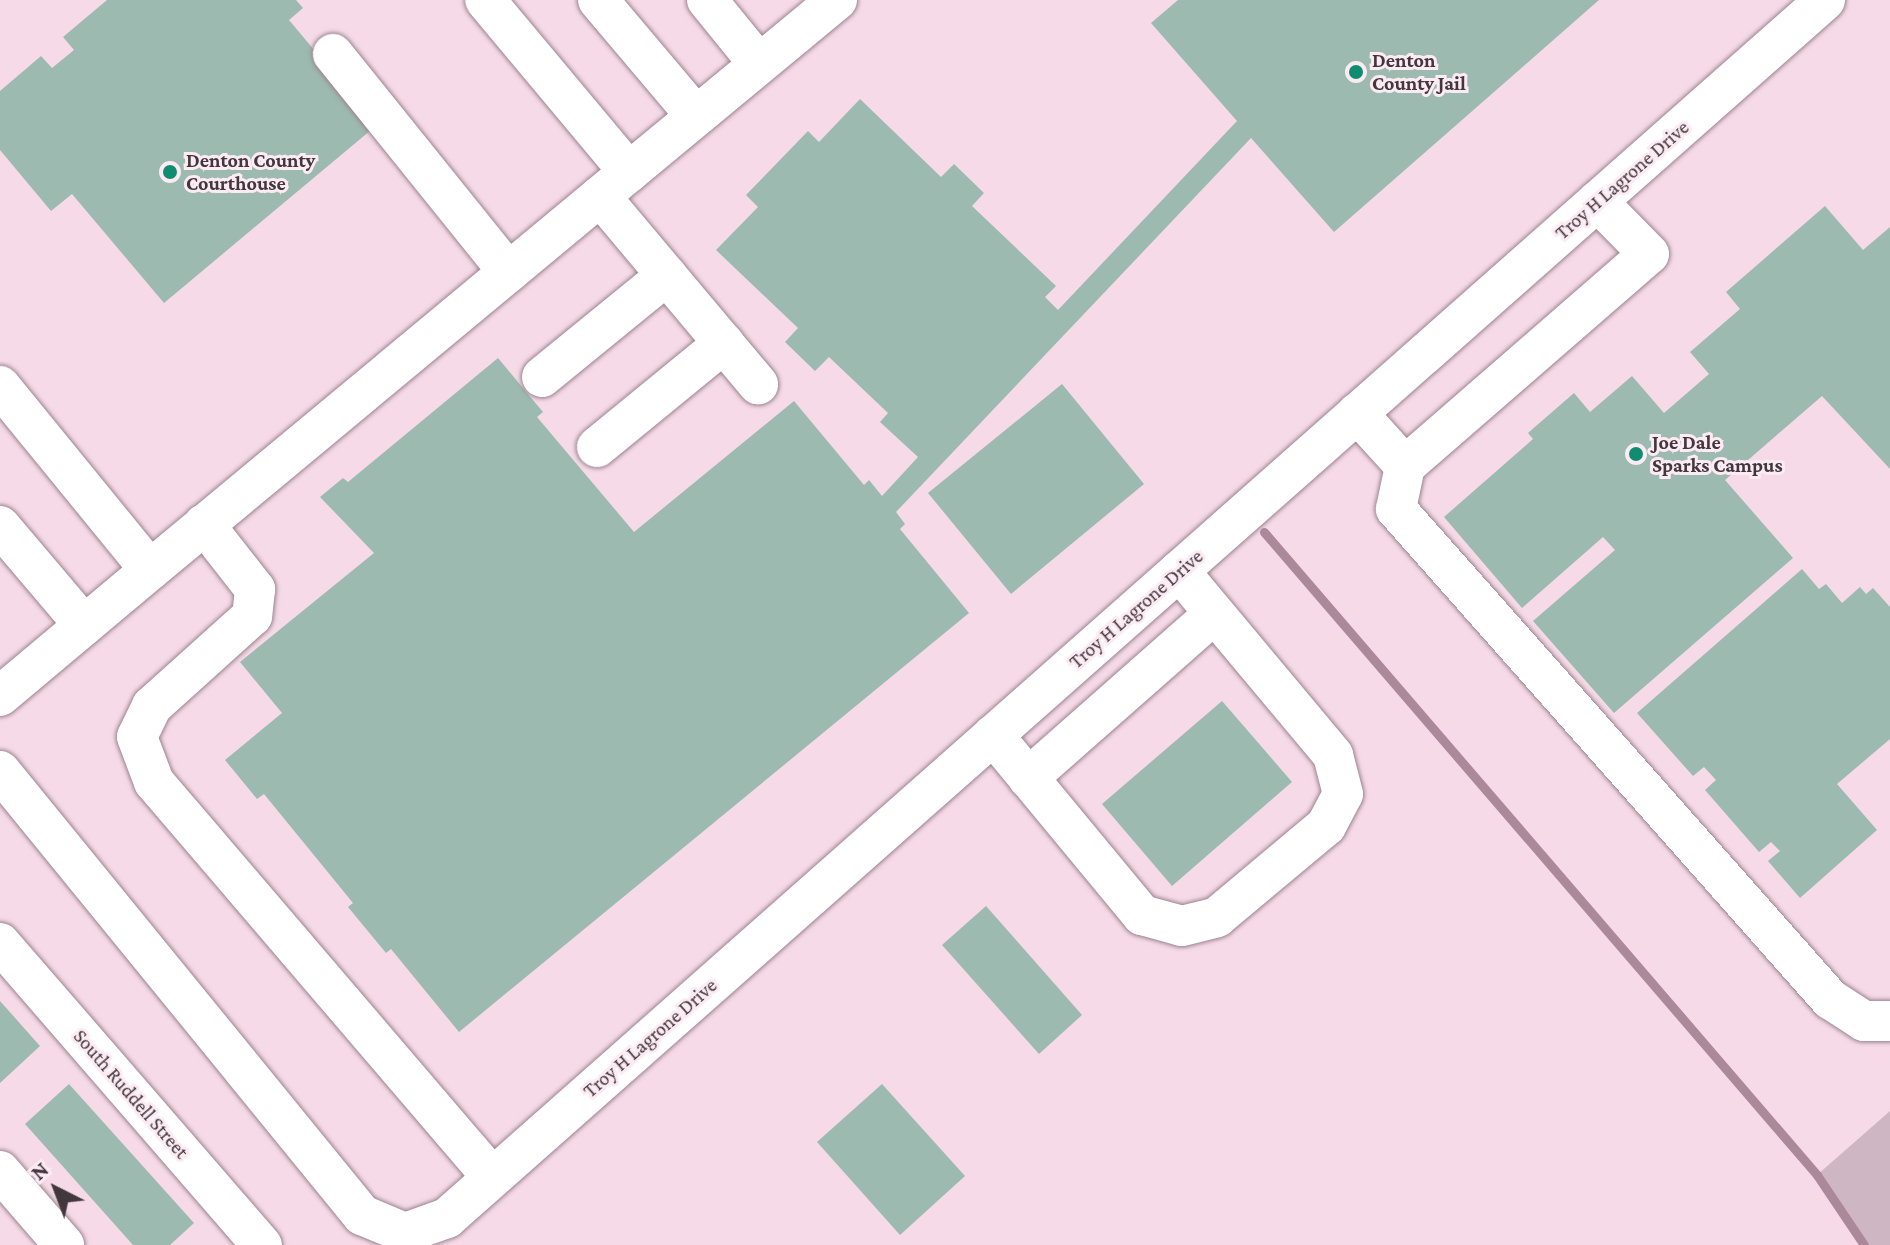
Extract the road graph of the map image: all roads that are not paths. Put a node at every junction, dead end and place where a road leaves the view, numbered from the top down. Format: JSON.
{"nodes":[{"id":1,"x":485,"y":0,"type":"edge"},
{"id":2,"x":598,"y":0,"type":"edge"},
{"id":3,"x":707,"y":0,"type":"edge"},
{"id":4,"x":837,"y":0,"type":"edge"},
{"id":5,"x":1825,"y":0,"type":"edge"},
{"id":6,"x":333,"y":54,"type":"dead end"},
{"id":7,"x":759,"y":64,"type":"junction"},
{"id":8,"x":696,"y":116,"type":"junction"},
{"id":9,"x":614,"y":184,"type":"junction"},
{"id":10,"x":1597,"y":201,"type":"junction"},
{"id":11,"x":508,"y":272,"type":"junction"},
{"id":12,"x":667,"y":275,"type":"junction"},
{"id":13,"x":724,"y":343,"type":"junction"},
{"id":14,"x":542,"y":377,"type":"dead end"},
{"id":15,"x":758,"y":384,"type":"dead end"},
{"id":16,"x":0,"y":386,"type":"edge"},
{"id":17,"x":1357,"y":413,"type":"junction"},
{"id":18,"x":597,"y":447,"type":"dead end"},
{"id":19,"x":1405,"y":466,"type":"junction"},
{"id":20,"x":204,"y":524,"type":"junction"},
{"id":21,"x":0,"y":526,"type":"edge"},
{"id":22,"x":150,"y":570,"type":"junction"},
{"id":23,"x":1179,"y":571,"type":"junction"},
{"id":24,"x":1214,"y":614,"type":"junction"},
{"id":25,"x":84,"y":625,"type":"junction"},
{"id":26,"x":7,"y":675,"type":"edge"},
{"id":27,"x":993,"y":735,"type":"junction"},
{"id":28,"x":0,"y":771,"type":"edge"},
{"id":29,"x":1028,"y":778,"type":"junction"},
{"id":30,"x":0,"y":943,"type":"edge"},
{"id":31,"x":1890,"y":1021,"type":"edge"},
{"id":32,"x":0,"y":1171,"type":"edge"},
{"id":33,"x":492,"y":1177,"type":"junction"},
{"id":34,"x":64,"y":1245,"type":"edge"},
{"id":35,"x":262,"y":1245,"type":"edge"}],
"edges":[{"from":1,"to":9,"type":"street"},
{"from":2,"to":8,"type":"street"},
{"from":3,"to":7,"type":"street"},
{"from":4,"to":7,"type":"street"},
{"from":5,"to":10,"type":"street","name":"Troy H Lagrone Drive"},
{"from":6,"to":11,"type":"street"},
{"from":7,"to":8,"type":"street"},
{"from":8,"to":9,"type":"street"},
{"from":9,"to":11,"type":"street"},
{"from":9,"to":12,"type":"street"},
{"from":10,"to":17,"type":"street","name":"Troy H Lagrone Drive"},
{"from":10,"to":19,"type":"street"},
{"from":11,"to":20,"type":"street"},
{"from":12,"to":13,"type":"street"},
{"from":12,"to":14,"type":"street"},
{"from":13,"to":15,"type":"street"},
{"from":13,"to":18,"type":"street"},
{"from":16,"to":22,"type":"street"},
{"from":17,"to":19,"type":"street"},
{"from":17,"to":23,"type":"street","name":"Troy H Lagrone Drive"},
{"from":19,"to":31,"type":"street"},
{"from":20,"to":22,"type":"street"},
{"from":20,"to":33,"type":"street"},
{"from":21,"to":25,"type":"street"},
{"from":22,"to":25,"type":"street"},
{"from":23,"to":24,"type":"street"},
{"from":23,"to":27,"type":"street","name":"Troy H Lagrone Drive"},
{"from":24,"to":29,"type":"street"},
{"from":24,"to":29,"type":"street"},
{"from":25,"to":26,"type":"street"},
{"from":27,"to":29,"type":"street"},
{"from":27,"to":33,"type":"street","name":"Troy H Lagrone Drive"},
{"from":28,"to":33,"type":"street","name":"Troy H Lagrone Drive"},
{"from":30,"to":35,"type":"street","name":"South Ruddell Street"},
{"from":32,"to":34,"type":"street"}]}
